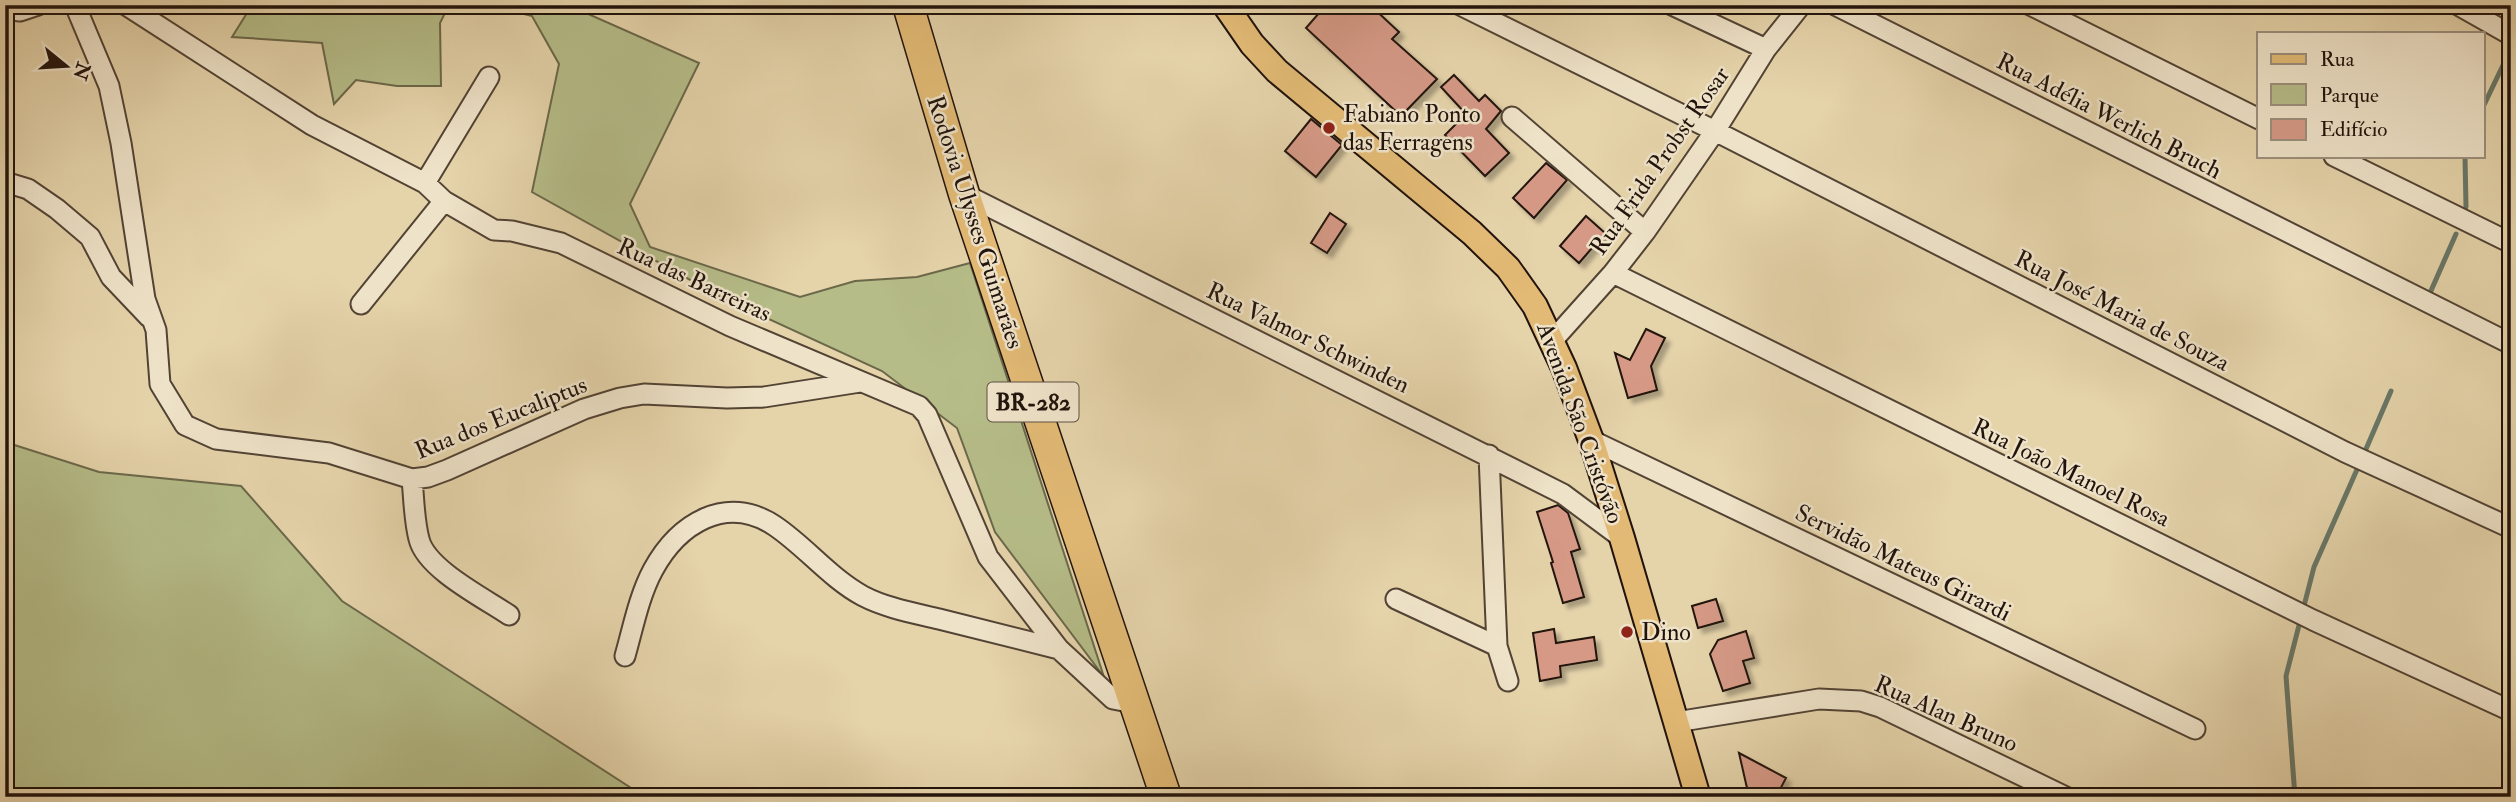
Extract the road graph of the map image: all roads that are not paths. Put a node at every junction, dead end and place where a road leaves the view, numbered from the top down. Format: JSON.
{"nodes":[{"id":1,"x":38,"y":5,"type":"edge"},
{"id":2,"x":75,"y":5,"type":"edge"},
{"id":3,"x":126,"y":5,"type":"edge"},
{"id":4,"x":908,"y":5,"type":"edge"},
{"id":5,"x":1225,"y":5,"type":"edge"},
{"id":6,"x":1460,"y":5,"type":"edge"},
{"id":7,"x":1672,"y":5,"type":"edge"},
{"id":8,"x":1801,"y":5,"type":"edge"},
{"id":9,"x":1835,"y":5,"type":"edge"},
{"id":10,"x":2030,"y":5,"type":"edge"},
{"id":11,"x":2458,"y":5,"type":"edge"},
{"id":12,"x":5,"y":9,"type":"edge"},
{"id":13,"x":2511,"y":35,"type":"edge"},
{"id":14,"x":1766,"y":49,"type":"junction"},
{"id":15,"x":489,"y":77,"type":"dead end"},
{"id":16,"x":1512,"y":117,"type":"dead end"},
{"id":17,"x":2257,"y":117,"type":"edge"},
{"id":18,"x":1715,"y":131,"type":"junction"},
{"id":19,"x":2338,"y":158,"type":"edge"},
{"id":20,"x":5,"y":182,"type":"edge"},
{"id":21,"x":425,"y":183,"type":"junction"},
{"id":22,"x":964,"y":194,"type":"junction"},
{"id":23,"x":443,"y":201,"type":"junction"},
{"id":24,"x":1644,"y":232,"type":"junction"},
{"id":25,"x":2511,"y":243,"type":"edge"},
{"id":26,"x":1613,"y":273,"type":"junction"},
{"id":27,"x":361,"y":304,"type":"dead end"},
{"id":28,"x":154,"y":323,"type":"junction"},
{"id":29,"x":1553,"y":340,"type":"junction"},
{"id":30,"x":2511,"y":344,"type":"edge"},
{"id":31,"x":860,"y":382,"type":"junction"},
{"id":32,"x":1591,"y":440,"type":"junction"},
{"id":33,"x":1489,"y":455,"type":"junction"},
{"id":34,"x":412,"y":479,"type":"junction"},
{"id":35,"x":2511,"y":528,"type":"edge"},
{"id":36,"x":1622,"y":538,"type":"junction"},
{"id":37,"x":1396,"y":599,"type":"dead end"},
{"id":38,"x":509,"y":615,"type":"dead end"},
{"id":39,"x":1497,"y":646,"type":"junction"},
{"id":40,"x":1059,"y":649,"type":"junction"},
{"id":41,"x":625,"y":656,"type":"dead end"},
{"id":42,"x":1508,"y":681,"type":"dead end"},
{"id":43,"x":1134,"y":703,"type":"junction"},
{"id":44,"x":2511,"y":711,"type":"edge"},
{"id":45,"x":1676,"y":722,"type":"junction"},
{"id":46,"x":2195,"y":729,"type":"dead end"},
{"id":47,"x":1166,"y":797,"type":"edge"},
{"id":48,"x":1698,"y":797,"type":"edge"},
{"id":49,"x":2066,"y":797,"type":"edge"}],
"edges":[{"from":1,"to":12,"type":"street"},
{"from":2,"to":28,"type":"street","name":"Rua dos Eucaliptus"},
{"from":3,"to":21,"type":"street","name":"Rua das Barreiras"},
{"from":4,"to":22,"type":"highway","name":"Rodovia Ulysses Guimarães","number":"BR-282"},
{"from":5,"to":29,"type":"main road","name":"Avenida São Cristóvão"},
{"from":6,"to":18,"type":"street","name":"Rua José Maria de Souza"},
{"from":7,"to":14,"type":"street"},
{"from":8,"to":14,"type":"street","name":"Rua Frida Probst Rosar"},
{"from":9,"to":30,"type":"street","name":"Rua Adélia Werlich Bruch"},
{"from":10,"to":17,"type":"street"},
{"from":11,"to":13,"type":"street"},
{"from":14,"to":18,"type":"street","name":"Rua Frida Probst Rosar"},
{"from":15,"to":21,"type":"street"},
{"from":16,"to":24,"type":"street"},
{"from":18,"to":24,"type":"street","name":"Rua Frida Probst Rosar"},
{"from":18,"to":35,"type":"street","name":"Rua José Maria de Souza"},
{"from":19,"to":25,"type":"street"},
{"from":20,"to":28,"type":"street"},
{"from":21,"to":23,"type":"street","name":"Rua das Barreiras"},
{"from":22,"to":33,"type":"street","name":"Rua Valmor Schwinden"},
{"from":22,"to":43,"type":"highway","name":"Rodovia Ulysses Guimarães","number":"BR-282"},
{"from":23,"to":27,"type":"street"},
{"from":23,"to":31,"type":"street","name":"Rua das Barreiras"},
{"from":24,"to":26,"type":"street","name":"Rua Frida Probst Rosar"},
{"from":26,"to":29,"type":"street","name":"Rua Frida Probst Rosar"},
{"from":26,"to":44,"type":"street","name":"Rua João Manoel Rosa"},
{"from":28,"to":34,"type":"street","name":"Rua dos Eucaliptus"},
{"from":29,"to":32,"type":"main road","name":"Avenida São Cristóvão"},
{"from":31,"to":34,"type":"street","name":"Rua dos Eucaliptus"},
{"from":31,"to":40,"type":"street","name":"Rua das Barreiras"},
{"from":32,"to":36,"type":"main road","name":"Avenida São Cristóvão"},
{"from":32,"to":46,"type":"street","name":"Servidão Mateus Girardi"},
{"from":33,"to":36,"type":"street","name":"Rua Valmor Schwinden"},
{"from":33,"to":39,"type":"street"},
{"from":34,"to":38,"type":"street"},
{"from":36,"to":45,"type":"main road","name":"Avenida São Cristóvão"},
{"from":37,"to":39,"type":"street"},
{"from":39,"to":42,"type":"street"},
{"from":40,"to":41,"type":"street"},
{"from":40,"to":43,"type":"street","name":"Rua das Barreiras"},
{"from":43,"to":47,"type":"highway","name":"Rodovia Ulysses Guimarães","number":"BR-282"},
{"from":45,"to":48,"type":"main road","name":"Avenida São Cristóvão"},
{"from":45,"to":49,"type":"street","name":"Rua Alan Bruno"}]}
